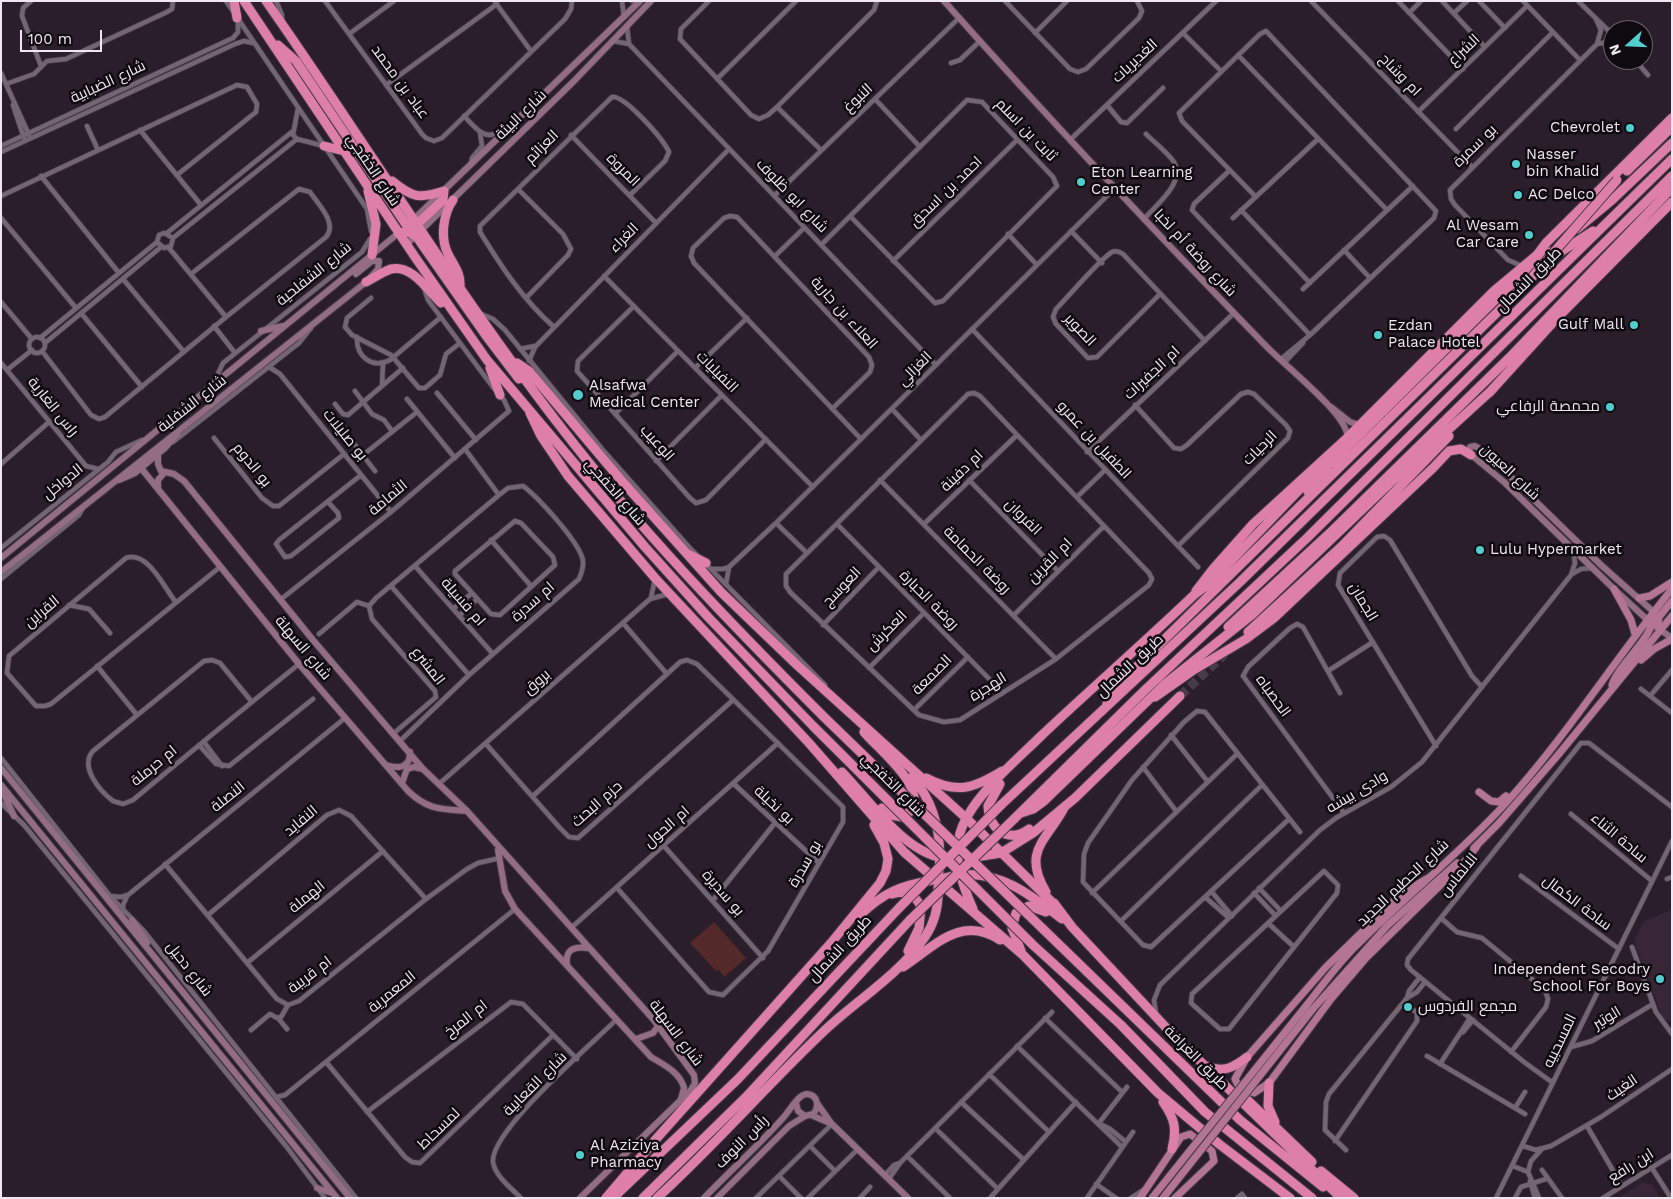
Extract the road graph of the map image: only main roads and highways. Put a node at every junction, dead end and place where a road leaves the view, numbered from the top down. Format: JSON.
{"nodes":[{"id":1,"x":234,"y":1,"type":"edge"},
{"id":2,"x":244,"y":1,"type":"edge"},
{"id":3,"x":266,"y":1,"type":"edge"},
{"id":4,"x":237,"y":18,"type":"road end"},
{"id":5,"x":269,"y":37,"type":"junction"},
{"id":6,"x":1672,"y":118,"type":"edge"},
{"id":7,"x":1672,"y":127,"type":"edge"},
{"id":8,"x":1672,"y":143,"type":"edge"},
{"id":9,"x":324,"y":146,"type":"road end"},
{"id":10,"x":344,"y":151,"type":"junction"},
{"id":11,"x":1672,"y":159,"type":"edge"},
{"id":12,"x":384,"y":174,"type":"junction"},
{"id":13,"x":1672,"y":176,"type":"edge"},
{"id":14,"x":366,"y":184,"type":"junction"},
{"id":15,"x":1672,"y":188,"type":"edge"},
{"id":16,"x":452,"y":200,"type":"road end"},
{"id":17,"x":1672,"y":202,"type":"edge"},
{"id":18,"x":1598,"y":212,"type":"junction"},
{"id":19,"x":1608,"y":222,"type":"junction"},
{"id":20,"x":414,"y":228,"type":"junction"},
{"id":21,"x":398,"y":233,"type":"junction"},
{"id":22,"x":1546,"y":242,"type":"junction"},
{"id":23,"x":406,"y":245,"type":"junction"},
{"id":24,"x":372,"y":255,"type":"road end"},
{"id":25,"x":1525,"y":280,"type":"junction"},
{"id":26,"x":366,"y":282,"type":"road end"},
{"id":27,"x":460,"y":287,"type":"junction"},
{"id":28,"x":454,"y":316,"type":"junction"},
{"id":29,"x":487,"y":360,"type":"junction"},
{"id":30,"x":513,"y":360,"type":"junction"},
{"id":31,"x":1493,"y":389,"type":"junction"},
{"id":32,"x":500,"y":395,"type":"road end"},
{"id":33,"x":530,"y":413,"type":"junction"},
{"id":34,"x":560,"y":427,"type":"junction"},
{"id":35,"x":1420,"y":444,"type":"junction"},
{"id":36,"x":1397,"y":448,"type":"junction"},
{"id":37,"x":1471,"y":455,"type":"road end"},
{"id":38,"x":1330,"y":463,"type":"junction"},
{"id":39,"x":1390,"y":483,"type":"junction"},
{"id":40,"x":1268,"y":539,"type":"junction"},
{"id":41,"x":1320,"y":540,"type":"junction"},
{"id":42,"x":683,"y":550,"type":"junction"},
{"id":43,"x":708,"y":566,"type":"road end"},
{"id":44,"x":1672,"y":582,"type":"edge"},
{"id":45,"x":1614,"y":589,"type":"road end"},
{"id":46,"x":1672,"y":589,"type":"edge"},
{"id":47,"x":1195,"y":594,"type":"junction"},
{"id":48,"x":1639,"y":598,"type":"road end"},
{"id":49,"x":1672,"y":601,"type":"edge"},
{"id":50,"x":1656,"y":614,"type":"junction"},
{"id":51,"x":1672,"y":616,"type":"edge"},
{"id":52,"x":1669,"y":626,"type":"edge"},
{"id":53,"x":1227,"y":628,"type":"dead end"},
{"id":54,"x":1660,"y":630,"type":"junction"},
{"id":55,"x":1248,"y":632,"type":"dead end"},
{"id":56,"x":1635,"y":634,"type":"junction"},
{"id":57,"x":1672,"y":639,"type":"edge"},
{"id":58,"x":1628,"y":669,"type":"junction"},
{"id":59,"x":1611,"y":690,"type":"junction"},
{"id":60,"x":1180,"y":696,"type":"tunnel mouth"},
{"id":61,"x":1166,"y":698,"type":"dead end"},
{"id":62,"x":1150,"y":699,"type":"junction"},
{"id":63,"x":841,"y":704,"type":"junction"},
{"id":64,"x":1104,"y":708,"type":"junction"},
{"id":65,"x":1160,"y":714,"type":"junction"},
{"id":66,"x":809,"y":742,"type":"junction"},
{"id":67,"x":882,"y":742,"type":"junction"},
{"id":68,"x":1020,"y":757,"type":"junction"},
{"id":69,"x":1541,"y":763,"type":"junction"},
{"id":70,"x":913,"y":772,"type":"junction"},
{"id":71,"x":1480,"y":792,"type":"dead end"},
{"id":72,"x":865,"y":796,"type":"junction"},
{"id":73,"x":1065,"y":806,"type":"junction"},
{"id":74,"x":1016,"y":816,"type":"junction"},
{"id":75,"x":966,"y":818,"type":"junction"},
{"id":76,"x":1477,"y":846,"type":"junction"},
{"id":77,"x":1001,"y":853,"type":"junction"},
{"id":78,"x":940,"y":858,"type":"junction"},
{"id":79,"x":957,"y":859,"type":"junction"},
{"id":80,"x":960,"y":875,"type":"junction"},
{"id":81,"x":1428,"y":878,"type":"junction"},
{"id":82,"x":938,"y":880,"type":"junction"},
{"id":83,"x":878,"y":899,"type":"junction"},
{"id":84,"x":1056,"y":906,"type":"junction"},
{"id":85,"x":975,"y":914,"type":"junction"},
{"id":86,"x":1072,"y":927,"type":"junction"},
{"id":87,"x":1043,"y":929,"type":"joint"},
{"id":88,"x":831,"y":944,"type":"junction"},
{"id":89,"x":1033,"y":945,"type":"joint"},
{"id":90,"x":1023,"y":955,"type":"junction"},
{"id":91,"x":894,"y":972,"type":"junction"},
{"id":92,"x":1309,"y":1008,"type":"junction"},
{"id":93,"x":1246,"y":1057,"type":"junction"},
{"id":94,"x":1204,"y":1065,"type":"junction"},
{"id":95,"x":1215,"y":1076,"type":"junction"},
{"id":96,"x":1270,"y":1083,"type":"junction"},
{"id":97,"x":1158,"y":1093,"type":"junction"},
{"id":98,"x":1281,"y":1130,"type":"junction"},
{"id":99,"x":1172,"y":1149,"type":"junction"},
{"id":100,"x":606,"y":1198,"type":"edge"},
{"id":101,"x":613,"y":1198,"type":"edge"},
{"id":102,"x":643,"y":1198,"type":"edge"},
{"id":103,"x":657,"y":1198,"type":"edge"},
{"id":104,"x":1140,"y":1198,"type":"edge"},
{"id":105,"x":1152,"y":1198,"type":"edge"},
{"id":106,"x":1163,"y":1198,"type":"edge"},
{"id":107,"x":1175,"y":1198,"type":"edge"},
{"id":108,"x":1290,"y":1198,"type":"edge"},
{"id":109,"x":1312,"y":1198,"type":"edge"},
{"id":110,"x":1336,"y":1198,"type":"edge"},
{"id":111,"x":1341,"y":1198,"type":"edge"},
{"id":112,"x":1354,"y":1198,"type":"edge"}],
"edges":[{"from":1,"to":4,"type":"highway"},
{"from":2,"to":5,"type":"highway","name":"شارع الخفجي"},
{"from":3,"to":12,"type":"highway","name":"شارع الخفجي"},
{"from":5,"to":10,"type":"highway","name":"شارع الخفجي"},
{"from":5,"to":20,"type":"highway"},
{"from":6,"to":22,"type":"highway"},
{"from":7,"to":25,"type":"highway","bridge":true},
{"from":8,"to":18,"type":"highway"},
{"from":9,"to":10,"type":"highway"},
{"from":10,"to":14,"type":"highway","name":"شارع الخفجي"},
{"from":11,"to":19,"type":"highway","name":"طريق الشمال"},
{"from":12,"to":20,"type":"highway","name":"شارع الخفجي"},
{"from":12,"to":20,"type":"highway"},
{"from":13,"to":36,"type":"highway","name":"طريق الشمال"},
{"from":14,"to":21,"type":"highway","name":"شارع الخفجي"},
{"from":14,"to":24,"type":"highway"},
{"from":15,"to":35,"type":"highway"},
{"from":16,"to":27,"type":"highway"},
{"from":17,"to":31,"type":"highway"},
{"from":18,"to":22,"type":"highway"},
{"from":18,"to":25,"type":"highway"},
{"from":19,"to":25,"type":"highway"},
{"from":19,"to":64,"type":"highway","name":"طريق الشمال"},
{"from":20,"to":21,"type":"highway"},
{"from":20,"to":23,"type":"highway"},
{"from":20,"to":27,"type":"highway","name":"شارع الخفجي"},
{"from":20,"to":34,"type":"highway"},
{"from":21,"to":23,"type":"highway","name":"شارع الخفجي"},
{"from":22,"to":47,"type":"highway"},
{"from":23,"to":28,"type":"highway","name":"شارع الخفجي"},
{"from":25,"to":38,"type":"highway"},
{"from":25,"to":40,"type":"highway"},
{"from":26,"to":28,"type":"highway"},
{"from":27,"to":30,"type":"highway","name":"شارع الخفجي"},
{"from":28,"to":29,"type":"highway","name":"شارع الخفجي"},
{"from":29,"to":32,"type":"highway"},
{"from":29,"to":33,"type":"highway","name":"شارع الخفجي"},
{"from":30,"to":34,"type":"highway","name":"شارع الخفجي"},
{"from":30,"to":42,"type":"highway"},
{"from":31,"to":39,"type":"highway"},
{"from":31,"to":55,"type":"highway"},
{"from":33,"to":66,"type":"highway"},
{"from":33,"to":89,"type":"highway","name":"شارع الخفجي","bridge":true},
{"from":34,"to":87,"type":"highway","name":"شارع الخفجي","bridge":true},
{"from":35,"to":39,"type":"highway"},
{"from":35,"to":41,"type":"highway"},
{"from":36,"to":41,"type":"highway"},
{"from":36,"to":74,"type":"highway","name":"طريق الشمال"},
{"from":37,"to":62,"type":"highway"},
{"from":38,"to":40,"type":"highway"},
{"from":38,"to":47,"type":"highway"},
{"from":39,"to":62,"type":"highway"},
{"from":40,"to":64,"type":"highway"},
{"from":41,"to":53,"type":"highway"},
{"from":42,"to":43,"type":"highway"},
{"from":42,"to":63,"type":"highway"},
{"from":44,"to":48,"type":"main road"},
{"from":45,"to":56,"type":"main road"},
{"from":46,"to":50,"type":"main road","name":"شارع الحطيم الجديد"},
{"from":47,"to":68,"type":"highway"},
{"from":49,"to":50,"type":"main road"},
{"from":50,"to":54,"type":"main road"},
{"from":50,"to":56,"type":"main road","name":"شارع الحطيم الجديد"},
{"from":50,"to":59,"type":"main road"},
{"from":51,"to":52,"type":"main road","name":"شارع الحطيم الجديد"},
{"from":52,"to":54,"type":"main road","name":"شارع الحطيم الجديد"},
{"from":54,"to":58,"type":"main road","name":"شارع الحطيم الجديد"},
{"from":56,"to":69,"type":"main road","name":"شارع الحطيم الجديد"},
{"from":57,"to":58,"type":"main road"},
{"from":58,"to":59,"type":"main road","name":"شارع الحطيم الجديد"},
{"from":59,"to":76,"type":"main road","name":"شارع الحطيم الجديد"},
{"from":60,"to":65,"type":"highway"},
{"from":61,"to":65,"type":"highway"},
{"from":62,"to":74,"type":"highway"},
{"from":63,"to":67,"type":"highway"},
{"from":63,"to":72,"type":"highway"},
{"from":64,"to":101,"type":"highway","name":"طريق الشمال","bridge":true},
{"from":65,"to":73,"type":"highway"},
{"from":66,"to":72,"type":"highway"},
{"from":66,"to":82,"type":"highway"},
{"from":66,"to":88,"type":"highway"},
{"from":67,"to":70,"type":"highway"},
{"from":67,"to":78,"type":"highway"},
{"from":68,"to":70,"type":"highway"},
{"from":68,"to":73,"type":"highway"},
{"from":68,"to":75,"type":"highway"},
{"from":69,"to":71,"type":"main road"},
{"from":69,"to":81,"type":"main road","name":"شارع الحطيم الجديد"},
{"from":70,"to":75,"type":"highway"},
{"from":72,"to":78,"type":"highway"},
{"from":73,"to":77,"type":"highway"},
{"from":73,"to":84,"type":"highway"},
{"from":74,"to":102,"type":"highway","name":"طريق الشمال","bridge":true},
{"from":75,"to":77,"type":"highway"},
{"from":75,"to":79,"type":"highway"},
{"from":76,"to":92,"type":"main road","name":"شارع الحطيم الجديد"},
{"from":76,"to":96,"type":"main road"},
{"from":77,"to":79,"type":"highway"},
{"from":77,"to":84,"type":"highway"},
{"from":78,"to":79,"type":"highway"},
{"from":78,"to":82,"type":"highway"},
{"from":79,"to":80,"type":"highway"},
{"from":80,"to":82,"type":"highway"},
{"from":80,"to":85,"type":"highway"},
{"from":80,"to":86,"type":"highway"},
{"from":81,"to":92,"type":"main road","name":"شارع الحطيم الجديد"},
{"from":81,"to":93,"type":"main road"},
{"from":82,"to":83,"type":"highway"},
{"from":82,"to":85,"type":"highway"},
{"from":82,"to":91,"type":"highway"},
{"from":83,"to":88,"type":"highway"},
{"from":83,"to":91,"type":"highway"},
{"from":84,"to":86,"type":"highway"},
{"from":85,"to":90,"type":"highway"},
{"from":86,"to":90,"type":"highway"},
{"from":86,"to":94,"type":"highway"},
{"from":87,"to":110,"type":"highway","name":"طريق الغرافة"},
{"from":88,"to":100,"type":"highway"},
{"from":89,"to":109,"type":"highway","name":"طريق الغرافة"},
{"from":90,"to":91,"type":"highway"},
{"from":90,"to":97,"type":"highway"},
{"from":91,"to":103,"type":"highway"},
{"from":92,"to":105,"type":"main road","name":"شارع الحطيم الجديد","bridge":true},
{"from":92,"to":106,"type":"main road","name":"شارع الحطيم الجديد","bridge":true},
{"from":93,"to":94,"type":"highway"},
{"from":93,"to":96,"type":"main road"},
{"from":94,"to":95,"type":"highway"},
{"from":95,"to":98,"type":"highway"},
{"from":95,"to":111,"type":"highway"},
{"from":96,"to":98,"type":"highway"},
{"from":97,"to":99,"type":"highway"},
{"from":97,"to":108,"type":"highway"},
{"from":98,"to":112,"type":"highway"},
{"from":99,"to":104,"type":"main road"},
{"from":99,"to":107,"type":"main road"}]}
